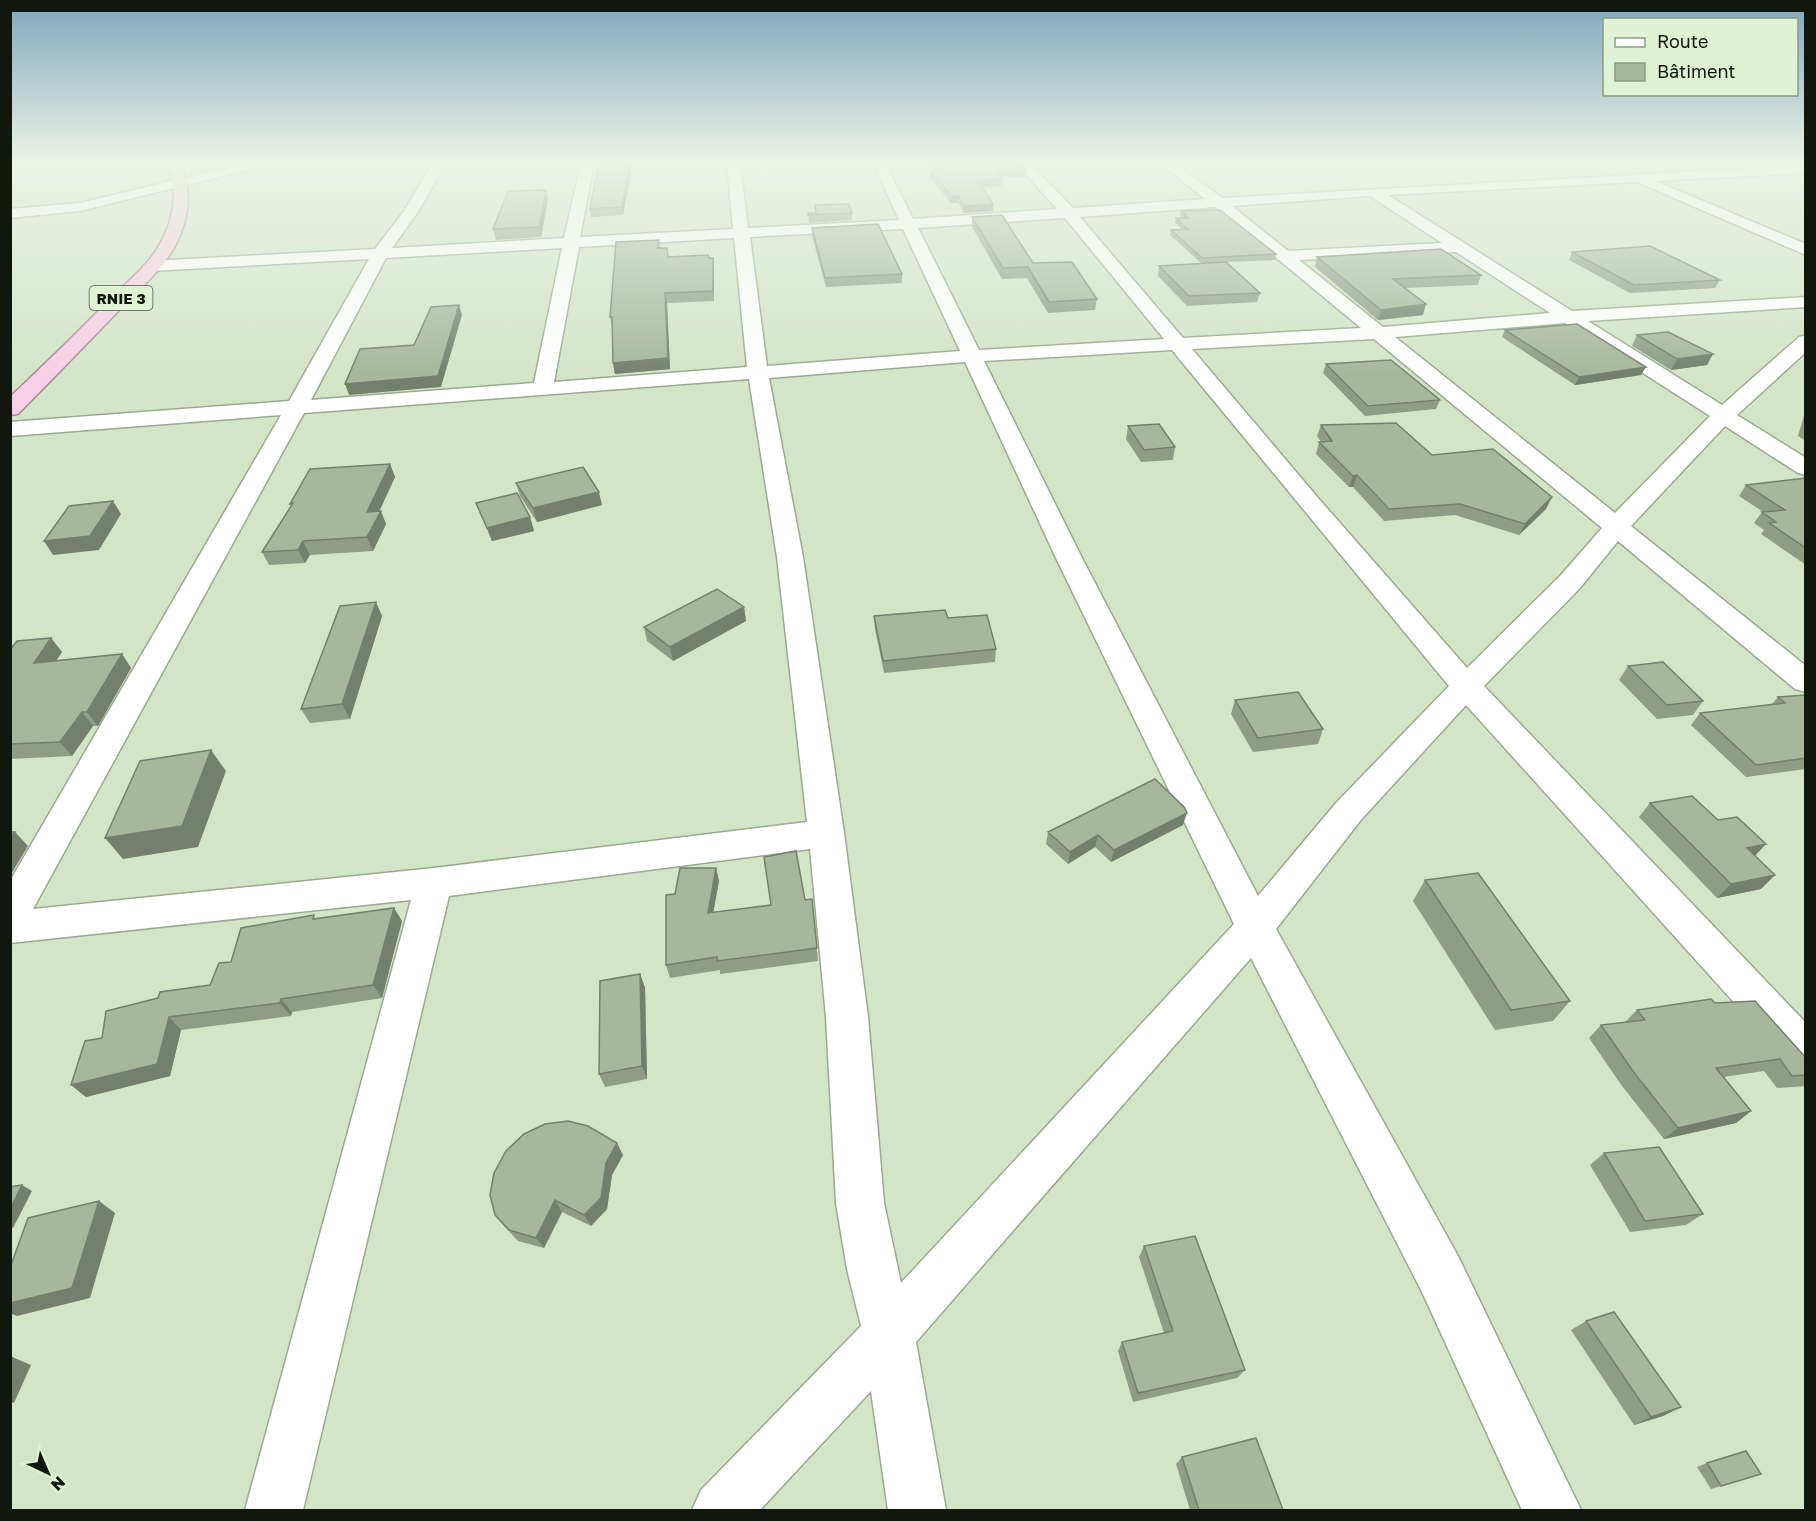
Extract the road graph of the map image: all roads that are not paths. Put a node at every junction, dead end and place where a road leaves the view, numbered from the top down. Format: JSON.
{"nodes":[{"id":1,"x":173,"y":234,"type":"edge"},
{"id":2,"x":394,"y":234,"type":"edge"},
{"id":3,"x":574,"y":234,"type":"edge"},
{"id":4,"x":708,"y":234,"type":"edge"},
{"id":5,"x":741,"y":234,"type":"edge"},
{"id":6,"x":911,"y":234,"type":"edge"},
{"id":7,"x":1086,"y":234,"type":"edge"},
{"id":8,"x":1255,"y":234,"type":"edge"},
{"id":9,"x":1440,"y":234,"type":"edge"},
{"id":10,"x":1768,"y":234,"type":"edge"},
{"id":11,"x":572,"y":242,"type":"junction"},
{"id":12,"x":1461,"y":247,"type":"junction"},
{"id":13,"x":1806,"y":250,"type":"edge"},
{"id":14,"x":380,"y":253,"type":"junction"},
{"id":15,"x":1282,"y":256,"type":"junction"},
{"id":16,"x":151,"y":266,"type":"junction"},
{"id":17,"x":1806,"y":302,"type":"edge"},
{"id":18,"x":1566,"y":317,"type":"junction"},
{"id":19,"x":1376,"y":333,"type":"junction"},
{"id":20,"x":1806,"y":341,"type":"edge"},
{"id":21,"x":1177,"y":344,"type":"junction"},
{"id":22,"x":973,"y":356,"type":"junction"},
{"id":23,"x":758,"y":374,"type":"junction"},
{"id":24,"x":543,"y":387,"type":"junction"},
{"id":25,"x":297,"y":406,"type":"junction"},
{"id":26,"x":10,"y":409,"type":"edge"},
{"id":27,"x":1725,"y":414,"type":"junction"},
{"id":28,"x":10,"y":429,"type":"edge"},
{"id":29,"x":1806,"y":468,"type":"edge"},
{"id":30,"x":1616,"y":527,"type":"junction"},
{"id":31,"x":1806,"y":682,"type":"edge"},
{"id":32,"x":1466,"y":686,"type":"junction"},
{"id":33,"x":826,"y":833,"type":"junction"},
{"id":34,"x":434,"y":883,"type":"junction"},
{"id":35,"x":10,"y":916,"type":"edge"},
{"id":36,"x":10,"y":927,"type":"edge"},
{"id":37,"x":1256,"y":927,"type":"junction"},
{"id":38,"x":1806,"y":1056,"type":"edge"},
{"id":39,"x":888,"y":1334,"type":"junction"},
{"id":40,"x":274,"y":1510,"type":"edge"},
{"id":41,"x":721,"y":1510,"type":"edge"},
{"id":42,"x":916,"y":1510,"type":"edge"},
{"id":43,"x":1552,"y":1510,"type":"edge"}],
"edges":[{"from":1,"to":16,"type":"highway","number":"RNIE 3"},
{"from":2,"to":14,"type":"street"},
{"from":3,"to":11,"type":"street"},
{"from":4,"to":11,"type":"street"},
{"from":5,"to":23,"type":"street"},
{"from":6,"to":22,"type":"street"},
{"from":7,"to":21,"type":"street"},
{"from":8,"to":15,"type":"street"},
{"from":9,"to":12,"type":"street"},
{"from":10,"to":13,"type":"street"},
{"from":11,"to":14,"type":"street"},
{"from":11,"to":24,"type":"street"},
{"from":12,"to":15,"type":"street"},
{"from":12,"to":18,"type":"street"},
{"from":14,"to":16,"type":"street"},
{"from":14,"to":25,"type":"street"},
{"from":15,"to":19,"type":"street"},
{"from":16,"to":26,"type":"highway","number":"RNIE 3"},
{"from":17,"to":18,"type":"street"},
{"from":18,"to":19,"type":"street"},
{"from":18,"to":27,"type":"street"},
{"from":19,"to":21,"type":"street"},
{"from":19,"to":30,"type":"street"},
{"from":20,"to":27,"type":"street"},
{"from":21,"to":22,"type":"street"},
{"from":21,"to":32,"type":"street"},
{"from":22,"to":23,"type":"street"},
{"from":22,"to":37,"type":"street"},
{"from":23,"to":24,"type":"street"},
{"from":23,"to":33,"type":"street"},
{"from":24,"to":25,"type":"street"},
{"from":25,"to":28,"type":"street"},
{"from":25,"to":35,"type":"street"},
{"from":27,"to":29,"type":"street"},
{"from":27,"to":30,"type":"street"},
{"from":30,"to":31,"type":"street"},
{"from":30,"to":32,"type":"street"},
{"from":32,"to":37,"type":"street"},
{"from":32,"to":38,"type":"street"},
{"from":33,"to":34,"type":"street"},
{"from":33,"to":39,"type":"street"},
{"from":34,"to":36,"type":"street"},
{"from":34,"to":40,"type":"street"},
{"from":37,"to":39,"type":"street"},
{"from":37,"to":43,"type":"street"},
{"from":39,"to":41,"type":"street"},
{"from":39,"to":42,"type":"street"}]}
